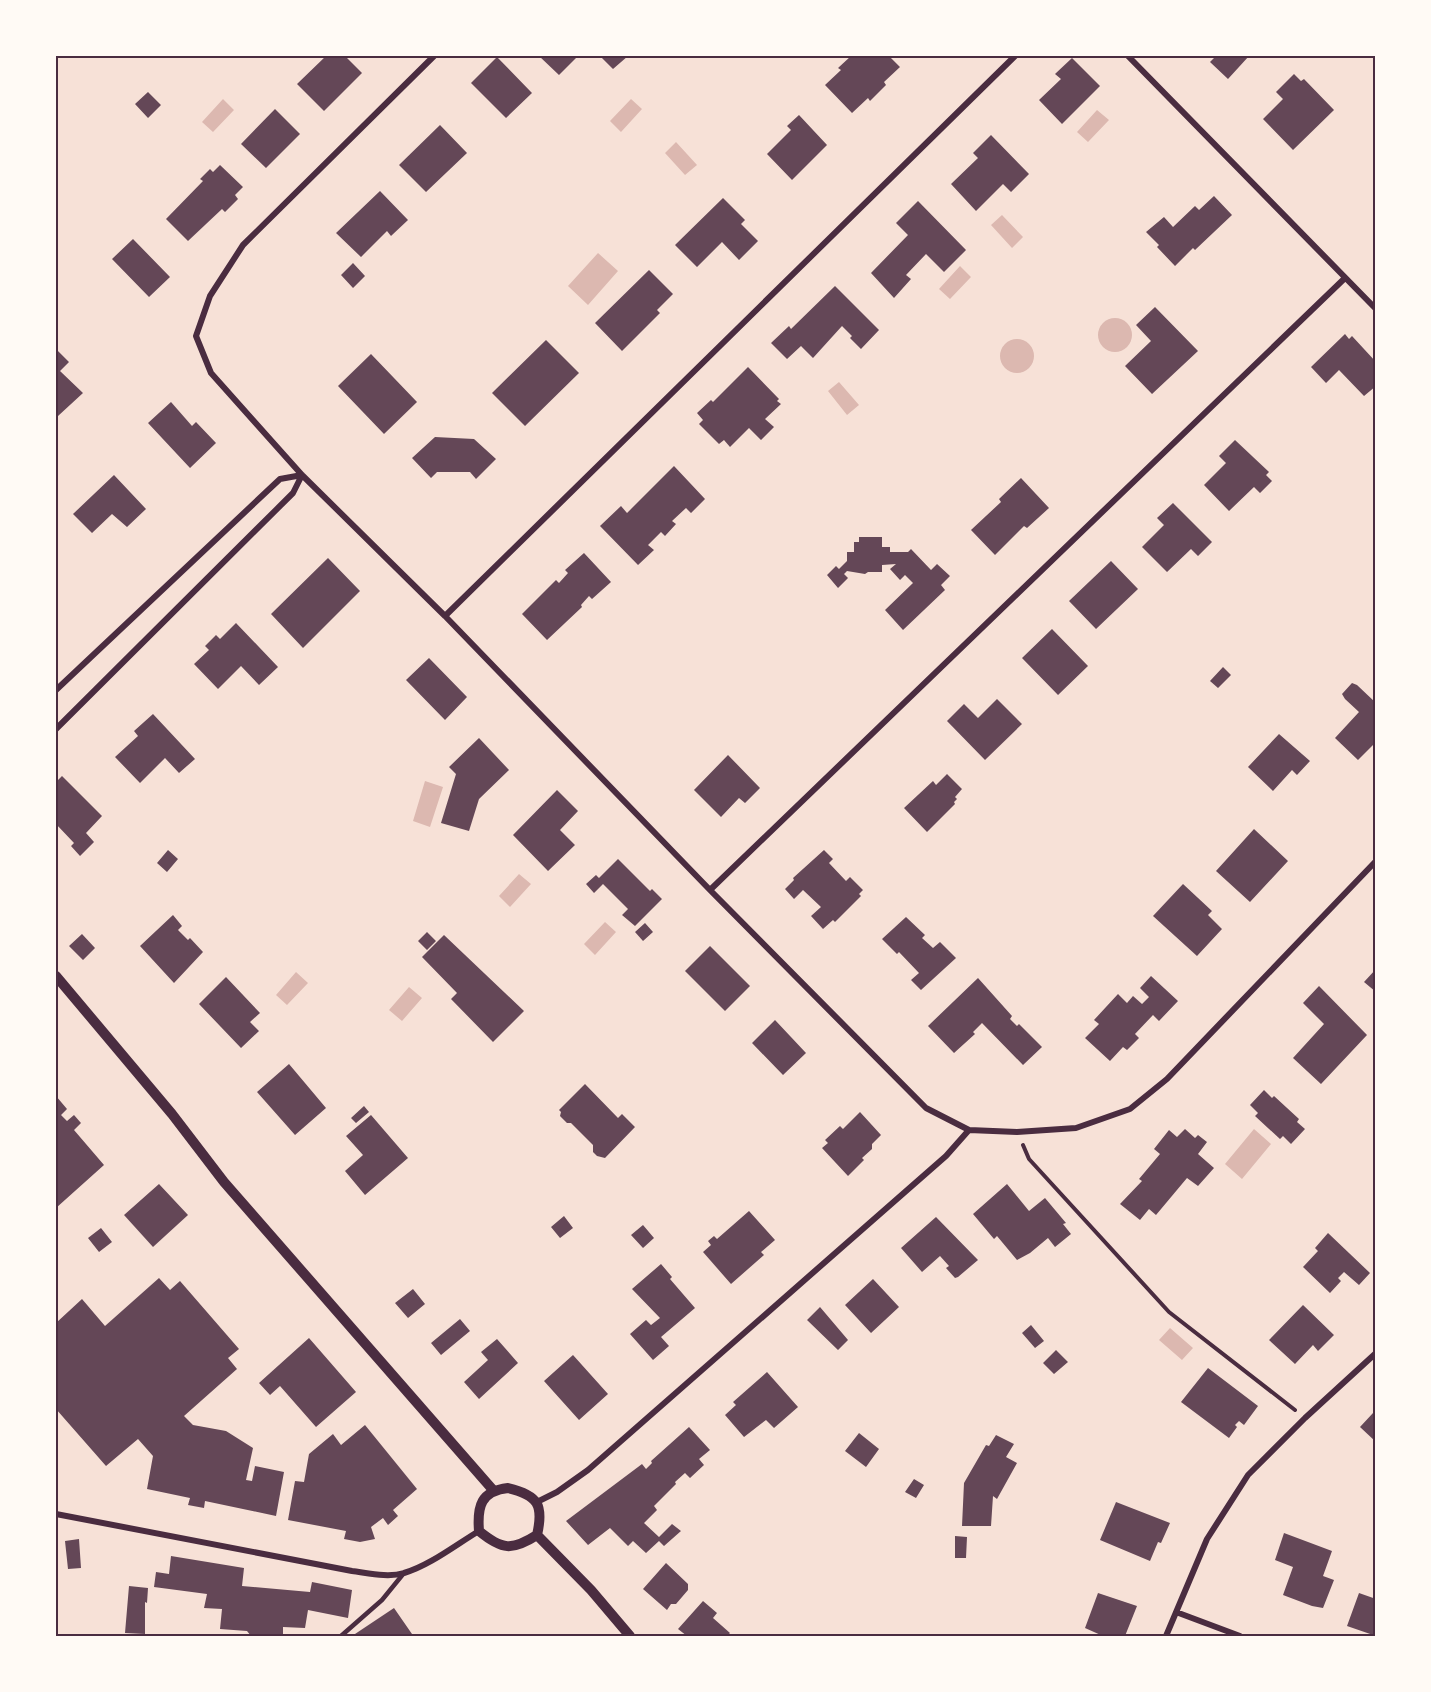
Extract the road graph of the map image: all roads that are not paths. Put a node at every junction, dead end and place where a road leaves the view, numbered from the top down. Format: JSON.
{"nodes":[{"id":1,"x":434,"y":56,"type":"edge"},
{"id":2,"x":1015,"y":56,"type":"edge"},
{"id":3,"x":1128,"y":56,"type":"edge"},
{"id":4,"x":1345,"y":278,"type":"junction"},
{"id":5,"x":1376,"y":309,"type":"edge"},
{"id":6,"x":302,"y":475,"type":"junction"},
{"id":7,"x":445,"y":616,"type":"junction"},
{"id":8,"x":56,"y":690,"type":"edge"},
{"id":9,"x":56,"y":729,"type":"edge"},
{"id":10,"x":1376,"y":861,"type":"edge"},
{"id":11,"x":710,"y":890,"type":"junction"},
{"id":12,"x":56,"y":976,"type":"edge"},
{"id":13,"x":969,"y":1130,"type":"junction"},
{"id":14,"x":1376,"y":1353,"type":"edge"},
{"id":15,"x":493,"y":1490,"type":"junction"},
{"id":16,"x":537,"y":1502,"type":"junction"},
{"id":17,"x":56,"y":1514,"type":"edge"},
{"id":18,"x":479,"y":1531,"type":"junction"},
{"id":19,"x":537,"y":1535,"type":"junction"},
{"id":20,"x":404,"y":1574,"type":"junction"},
{"id":21,"x":1176,"y":1612,"type":"junction"},
{"id":22,"x":341,"y":1636,"type":"edge"},
{"id":23,"x":630,"y":1636,"type":"edge"},
{"id":24,"x":1166,"y":1636,"type":"edge"},
{"id":25,"x":1240,"y":1636,"type":"edge"}],
"edges":[{"from":1,"to":6,"type":"street"},
{"from":2,"to":7,"type":"street"},
{"from":3,"to":4,"type":"street"},
{"from":4,"to":5,"type":"street"},
{"from":4,"to":11,"type":"street"},
{"from":6,"to":7,"type":"street"},
{"from":6,"to":8,"type":"street"},
{"from":6,"to":9,"type":"street"},
{"from":7,"to":11,"type":"street"},
{"from":10,"to":13,"type":"street"},
{"from":11,"to":13,"type":"street"},
{"from":12,"to":15,"type":"street"},
{"from":13,"to":16,"type":"street"},
{"from":14,"to":21,"type":"street"},
{"from":15,"to":16,"type":"street"},
{"from":15,"to":18,"type":"street"},
{"from":16,"to":19,"type":"street"},
{"from":17,"to":20,"type":"street"},
{"from":18,"to":19,"type":"street"},
{"from":18,"to":20,"type":"street"},
{"from":19,"to":23,"type":"street"},
{"from":20,"to":22,"type":"lane"},
{"from":21,"to":24,"type":"street"},
{"from":21,"to":25,"type":"street"}]}
